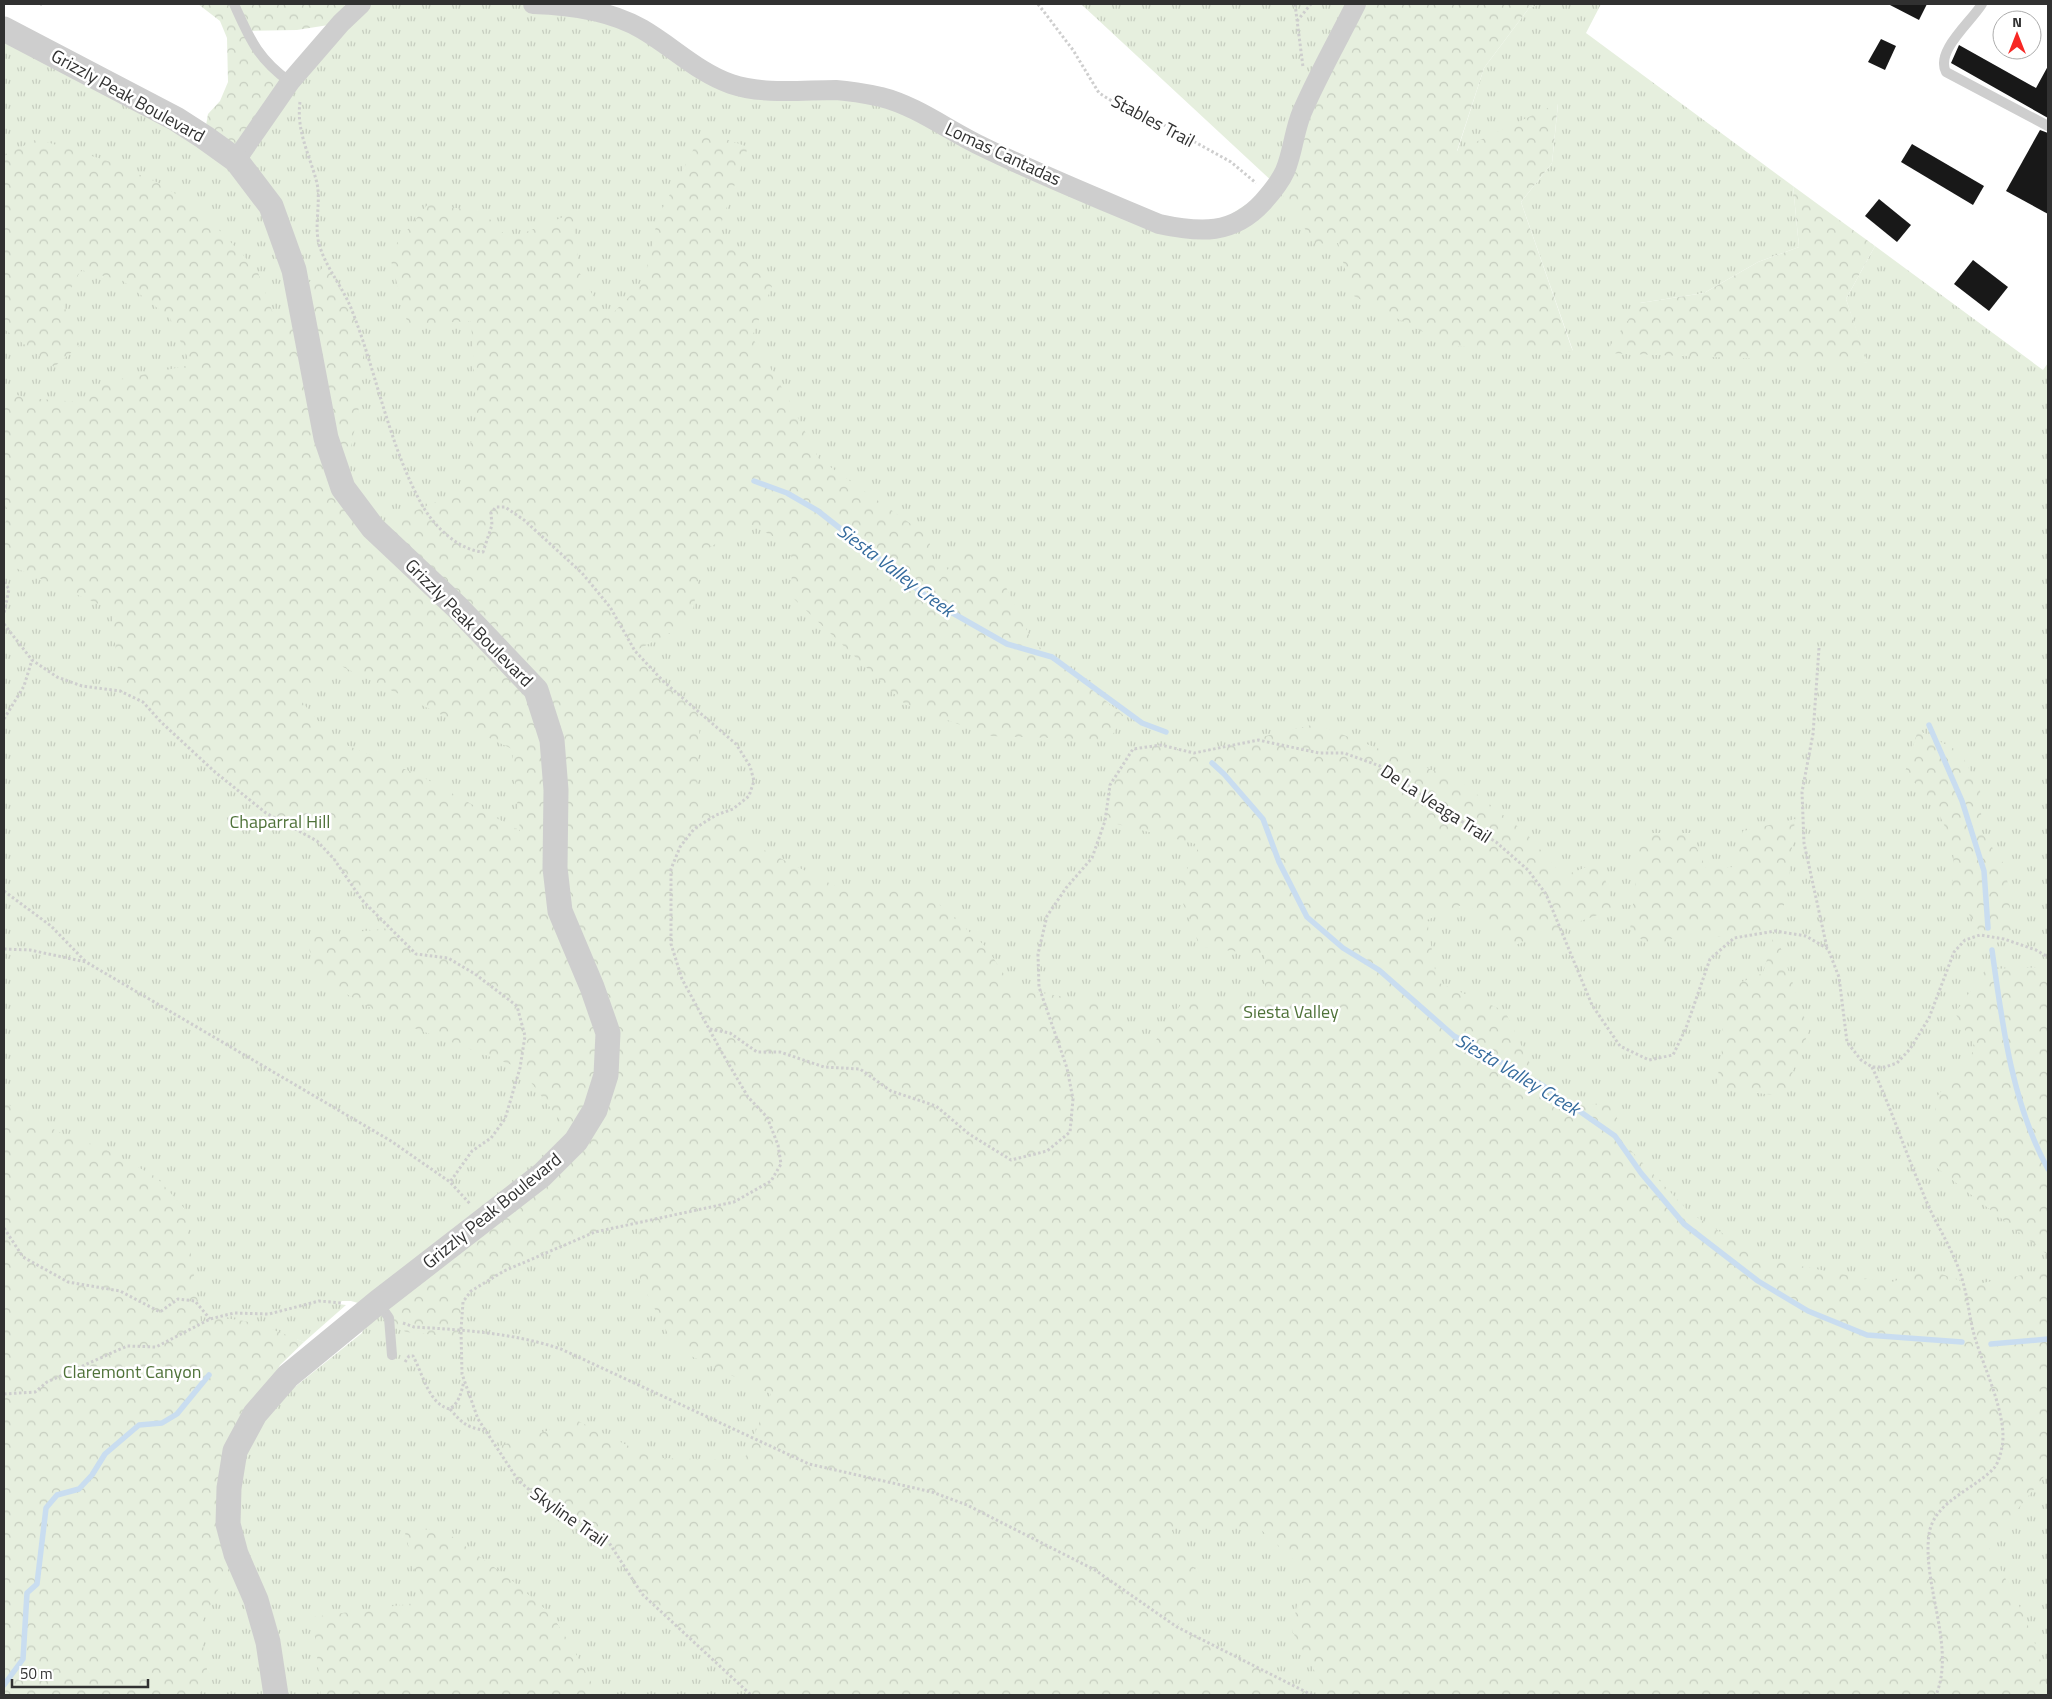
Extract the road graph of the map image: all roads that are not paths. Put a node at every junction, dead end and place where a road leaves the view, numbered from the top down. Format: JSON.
{"nodes":[{"id":1,"x":234,"y":4,"type":"edge"},
{"id":2,"x":361,"y":4,"type":"edge"},
{"id":3,"x":533,"y":4,"type":"edge"},
{"id":4,"x":1356,"y":4,"type":"edge"},
{"id":5,"x":1982,"y":4,"type":"edge"},
{"id":6,"x":4,"y":29,"type":"edge"},
{"id":7,"x":290,"y":82,"type":"junction"},
{"id":8,"x":2048,"y":126,"type":"edge"},
{"id":9,"x":236,"y":160,"type":"junction"},
{"id":10,"x":380,"y":1309,"type":"junction"},
{"id":11,"x":392,"y":1355,"type":"dead end"},
{"id":12,"x":276,"y":1695,"type":"edge"}],
"edges":[{"from":1,"to":7,"type":"lane"},
{"from":2,"to":7,"type":"street"},
{"from":3,"to":4,"type":"street","name":"Lomas Cantadas"},
{"from":5,"to":8,"type":"lane"},
{"from":6,"to":9,"type":"street","name":"Grizzly Peak Boulevard"},
{"from":7,"to":9,"type":"street"},
{"from":9,"to":10,"type":"street","name":"Grizzly Peak Boulevard"},
{"from":10,"to":11,"type":"lane"},
{"from":10,"to":12,"type":"street","name":"Grizzly Peak Boulevard"}]}
